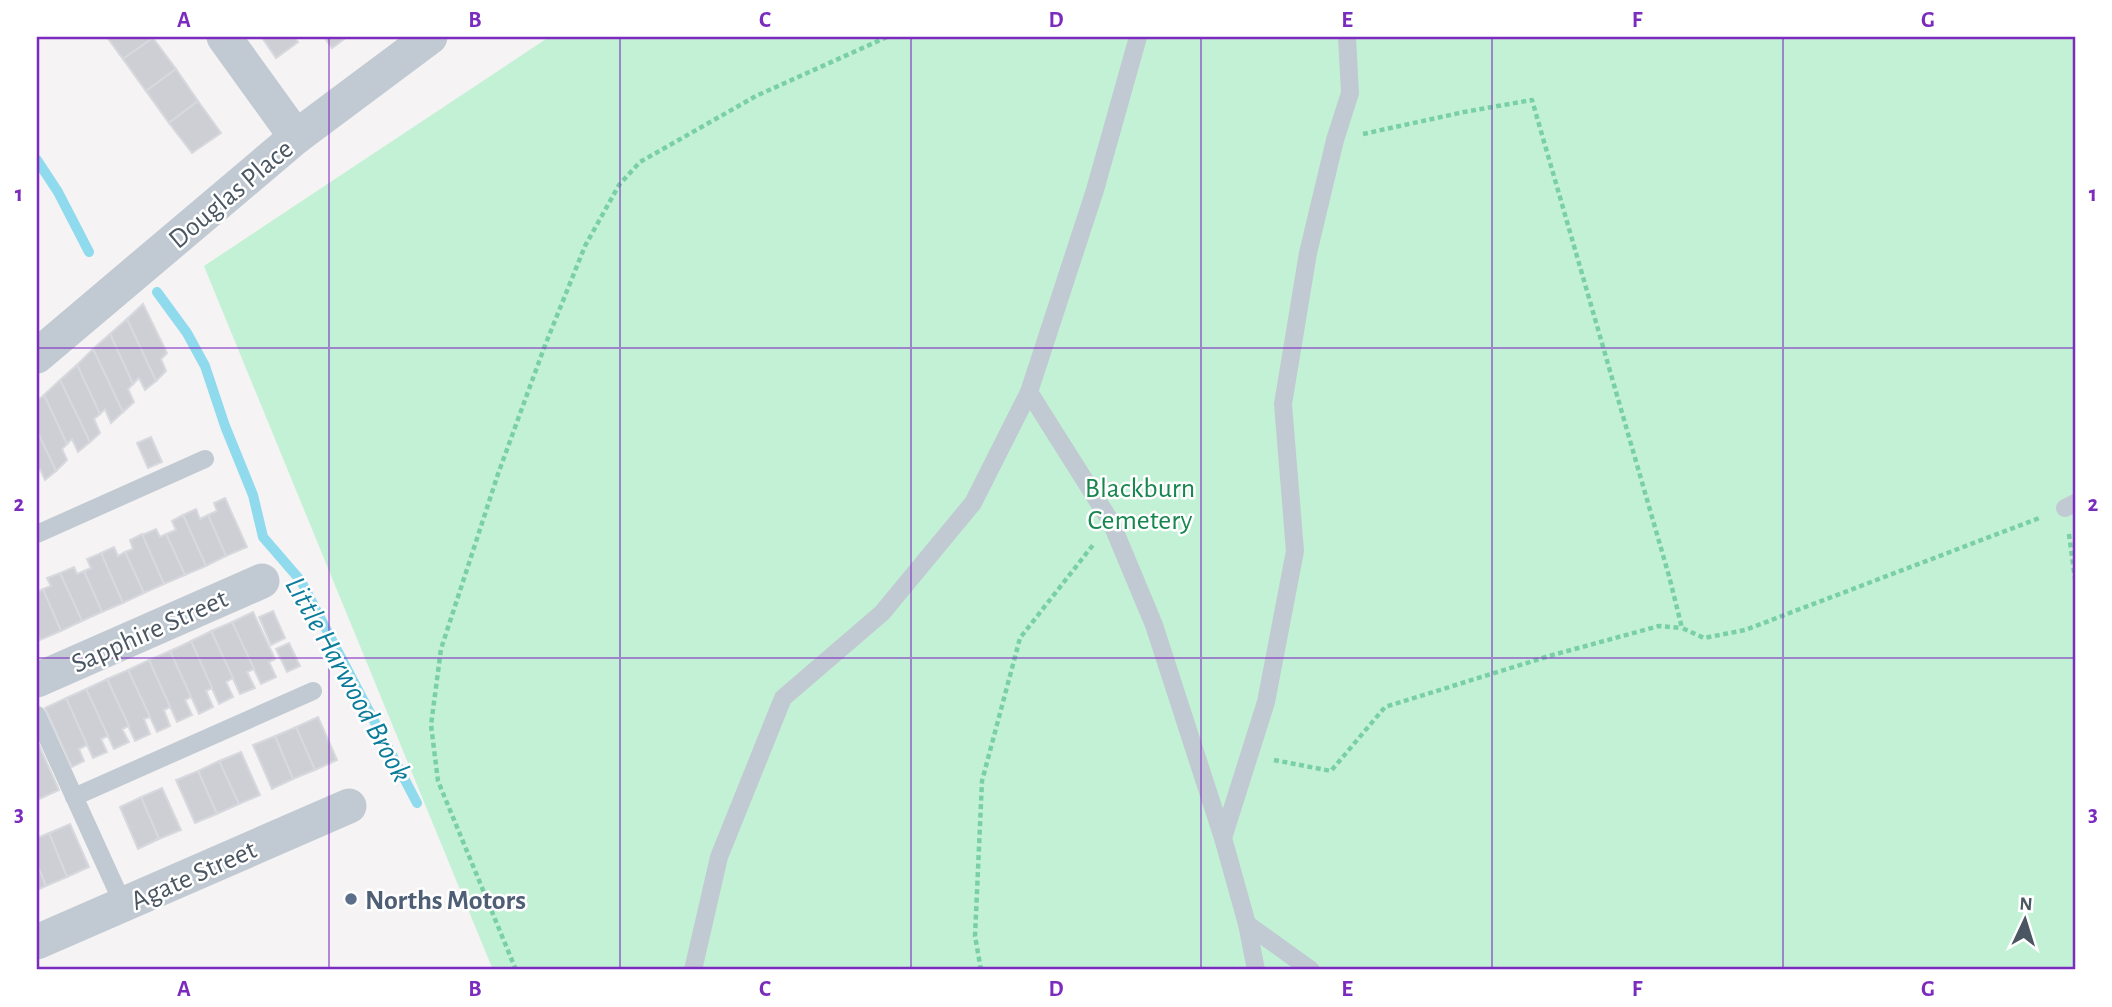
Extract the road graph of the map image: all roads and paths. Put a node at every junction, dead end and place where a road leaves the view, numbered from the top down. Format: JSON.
{"nodes":[{"id":1,"x":223,"y":37,"type":"edge"},
{"id":2,"x":429,"y":37,"type":"edge"},
{"id":3,"x":887,"y":37,"type":"edge"},
{"id":4,"x":1138,"y":37,"type":"edge"},
{"id":5,"x":1348,"y":37,"type":"edge"},
{"id":6,"x":296,"y":137,"type":"junction"},
{"id":7,"x":1335,"y":140,"type":"junction"},
{"id":8,"x":37,"y":356,"type":"edge"},
{"id":9,"x":1030,"y":392,"type":"junction"},
{"id":10,"x":205,"y":459,"type":"dead end"},
{"id":11,"x":2070,"y":506,"type":"edge"},
{"id":12,"x":1111,"y":522,"type":"junction"},
{"id":13,"x":37,"y":534,"type":"edge"},
{"id":14,"x":2075,"y":579,"type":"edge"},
{"id":15,"x":262,"y":581,"type":"dead end"},
{"id":16,"x":1682,"y":628,"type":"junction"},
{"id":17,"x":37,"y":680,"type":"edge"},
{"id":18,"x":313,"y":691,"type":"dead end"},
{"id":19,"x":37,"y":715,"type":"edge"},
{"id":20,"x":1249,"y":755,"type":"junction"},
{"id":21,"x":74,"y":797,"type":"junction"},
{"id":22,"x":349,"y":806,"type":"dead end"},
{"id":23,"x":1223,"y":838,"type":"junction"},
{"id":24,"x":123,"y":904,"type":"junction"},
{"id":25,"x":1247,"y":924,"type":"junction"},
{"id":26,"x":37,"y":942,"type":"edge"},
{"id":27,"x":516,"y":970,"type":"edge"},
{"id":28,"x":693,"y":970,"type":"edge"},
{"id":29,"x":981,"y":970,"type":"edge"},
{"id":30,"x":1256,"y":970,"type":"edge"},
{"id":31,"x":1311,"y":970,"type":"edge"}],
"edges":[{"from":1,"to":6,"type":"street"},
{"from":2,"to":6,"type":"street","name":"Douglas Place"},
{"from":3,"to":27,"type":"path"},
{"from":4,"to":9,"type":"lane"},
{"from":5,"to":7,"type":"lane"},
{"from":6,"to":8,"type":"street","name":"Douglas Place"},
{"from":7,"to":16,"type":"path"},
{"from":7,"to":20,"type":"lane"},
{"from":9,"to":12,"type":"lane"},
{"from":9,"to":28,"type":"lane"},
{"from":10,"to":13,"type":"lane"},
{"from":11,"to":14,"type":"path"},
{"from":11,"to":16,"type":"path"},
{"from":12,"to":23,"type":"lane"},
{"from":12,"to":29,"type":"path"},
{"from":15,"to":17,"type":"street","name":"Sapphire Street"},
{"from":16,"to":20,"type":"path"},
{"from":18,"to":21,"type":"lane"},
{"from":19,"to":21,"type":"lane"},
{"from":20,"to":23,"type":"lane"},
{"from":21,"to":24,"type":"lane"},
{"from":22,"to":24,"type":"street","name":"Agate Street"},
{"from":23,"to":25,"type":"lane"},
{"from":24,"to":26,"type":"street","name":"Agate Street"},
{"from":25,"to":30,"type":"lane"},
{"from":25,"to":31,"type":"lane"}]}
